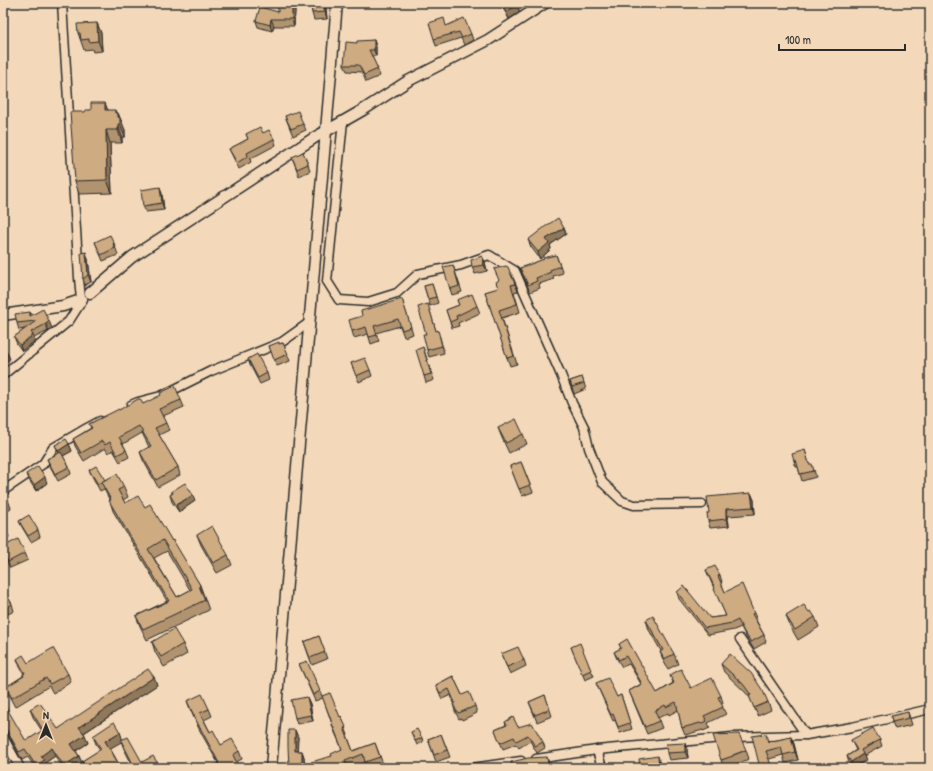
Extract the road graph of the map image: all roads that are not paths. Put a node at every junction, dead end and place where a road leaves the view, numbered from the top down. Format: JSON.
{"nodes":[{"id":1,"x":62,"y":3,"type":"edge"},
{"id":2,"x":337,"y":3,"type":"edge"},
{"id":3,"x":545,"y":3,"type":"edge"},
{"id":4,"x":343,"y":121,"type":"junction"},
{"id":5,"x":326,"y":131,"type":"junction"},
{"id":6,"x":86,"y":297,"type":"junction"},
{"id":7,"x":3,"y":315,"type":"edge"},
{"id":8,"x":310,"y":322,"type":"junction"},
{"id":9,"x":3,"y":375,"type":"edge"},
{"id":10,"x":125,"y":408,"type":"edge"},
{"id":11,"x":106,"y":418,"type":"edge"},
{"id":12,"x":3,"y":491,"type":"edge"},
{"id":13,"x":702,"y":504,"type":"dead end"},
{"id":14,"x":740,"y":639,"type":"dead end"},
{"id":15,"x":930,"y":709,"type":"edge"},
{"id":16,"x":806,"y":735,"type":"junction"},
{"id":17,"x":3,"y":737,"type":"edge"},
{"id":18,"x":597,"y":750,"type":"junction"},
{"id":19,"x":20,"y":768,"type":"edge"},
{"id":20,"x":272,"y":768,"type":"edge"},
{"id":21,"x":472,"y":768,"type":"edge"},
{"id":22,"x":602,"y":768,"type":"edge"}],
"edges":[{"from":1,"to":6,"type":"street"},
{"from":2,"to":5,"type":"street"},
{"from":3,"to":4,"type":"street"},
{"from":4,"to":5,"type":"street"},
{"from":4,"to":13,"type":"street"},
{"from":5,"to":6,"type":"street"},
{"from":5,"to":8,"type":"street"},
{"from":6,"to":7,"type":"street"},
{"from":6,"to":9,"type":"street"},
{"from":8,"to":10,"type":"street"},
{"from":8,"to":20,"type":"street"},
{"from":11,"to":12,"type":"street"},
{"from":14,"to":16,"type":"street"},
{"from":15,"to":16,"type":"street"},
{"from":16,"to":18,"type":"street"},
{"from":17,"to":19,"type":"street"},
{"from":18,"to":21,"type":"street"},
{"from":18,"to":22,"type":"street"}]}
